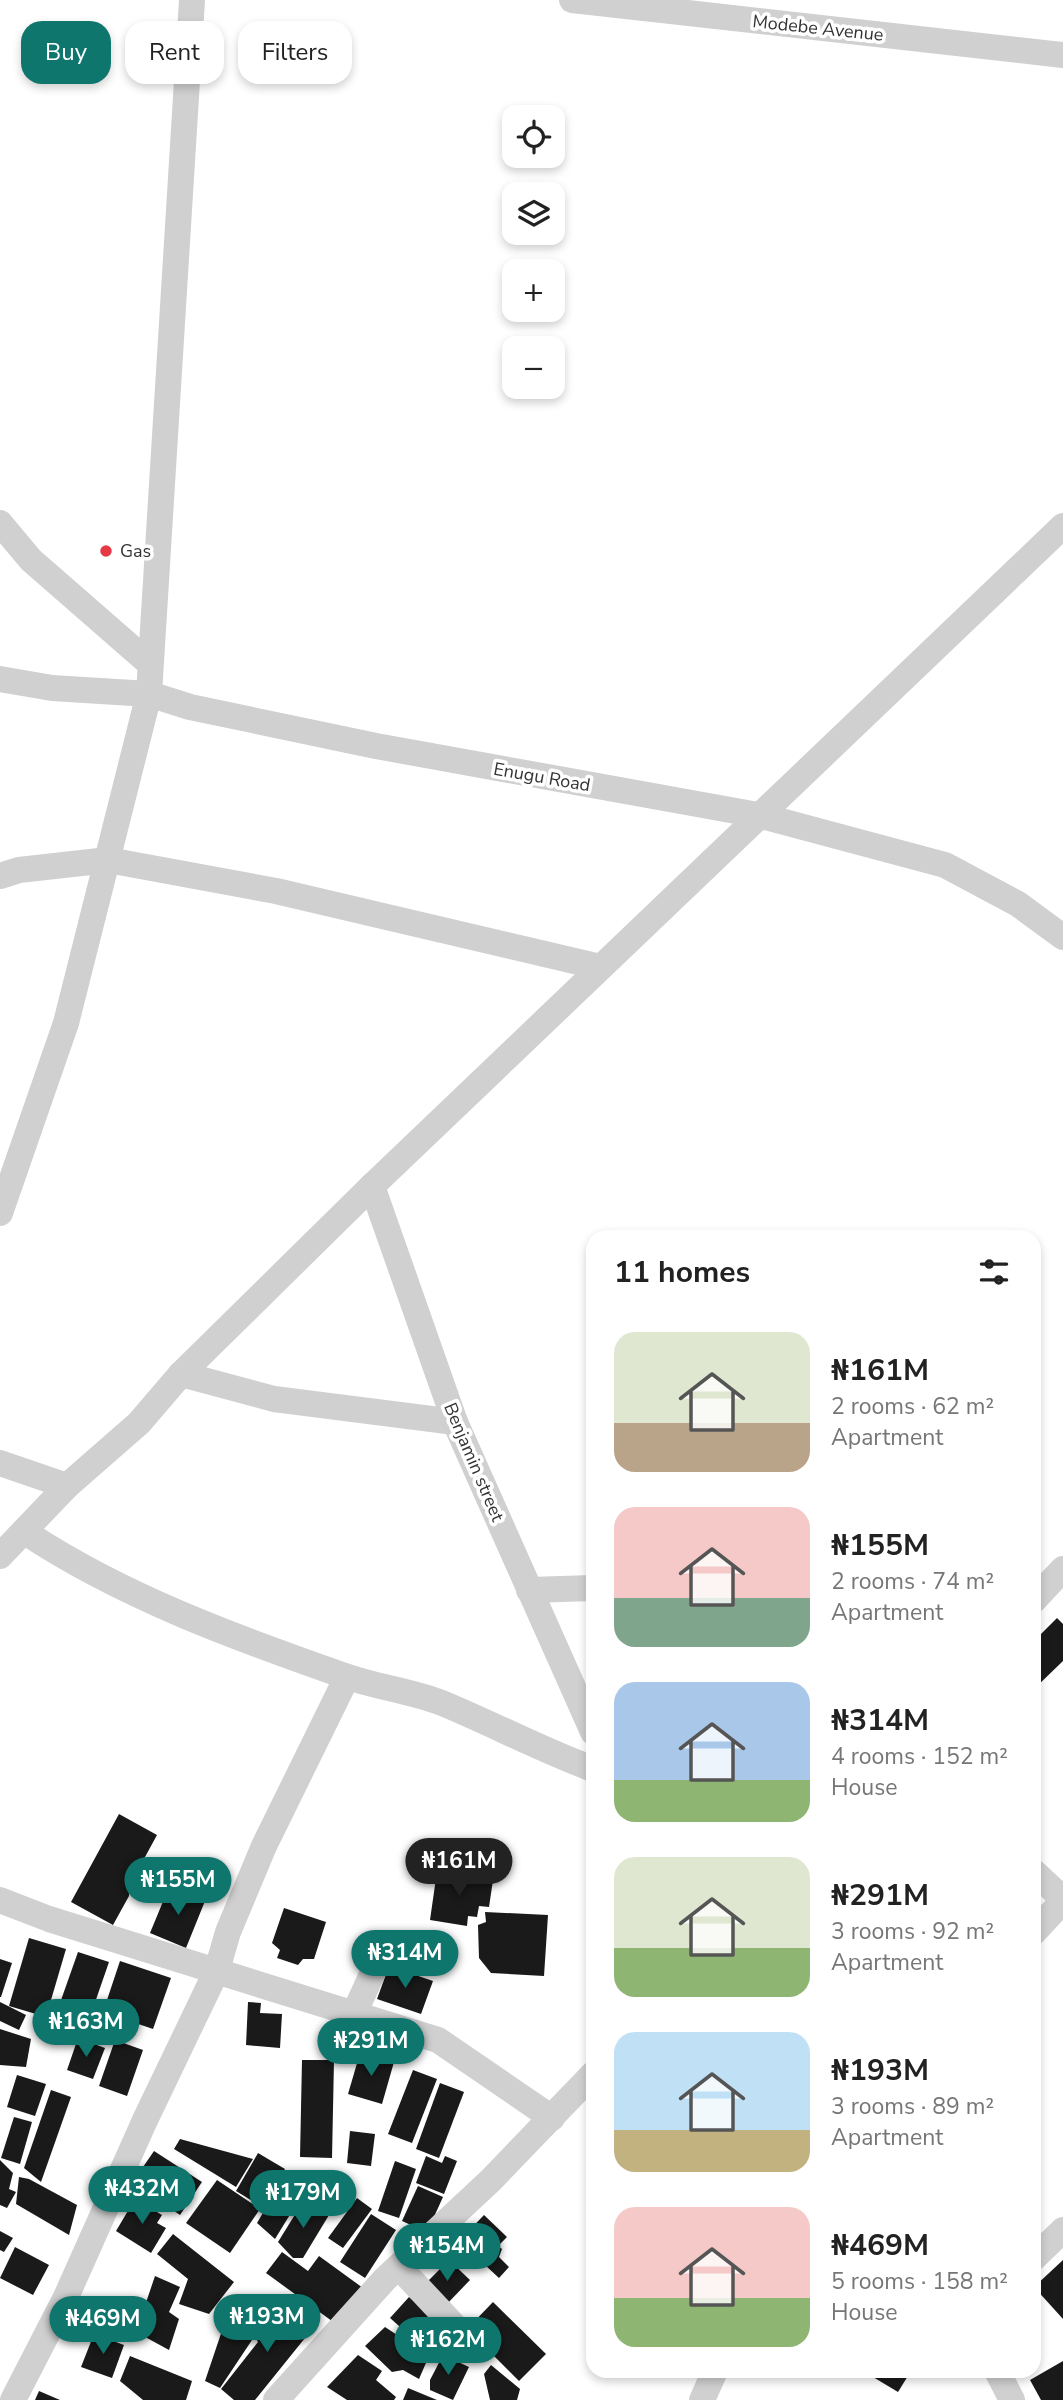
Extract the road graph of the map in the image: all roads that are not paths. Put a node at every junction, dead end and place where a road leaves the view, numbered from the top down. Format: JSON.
{"nodes":[{"id":1,"x":192,"y":0,"type":"edge"},
{"id":2,"x":572,"y":0,"type":"edge"},
{"id":3,"x":1063,"y":55,"type":"edge"},
{"id":4,"x":0,"y":523,"type":"edge"},
{"id":5,"x":1063,"y":526,"type":"edge"},
{"id":6,"x":149,"y":663,"type":"junction"},
{"id":7,"x":0,"y":678,"type":"edge"},
{"id":8,"x":149,"y":694,"type":"junction"},
{"id":9,"x":758,"y":815,"type":"junction"},
{"id":10,"x":108,"y":860,"type":"junction"},
{"id":11,"x":0,"y":876,"type":"edge"},
{"id":12,"x":1063,"y":937,"type":"edge"},
{"id":13,"x":600,"y":967,"type":"junction"},
{"id":14,"x":372,"y":1186,"type":"junction"},
{"id":15,"x":0,"y":1213,"type":"edge"},
{"id":16,"x":181,"y":1374,"type":"junction"},
{"id":17,"x":455,"y":1422,"type":"junction"},
{"id":18,"x":0,"y":1463,"type":"edge"},
{"id":19,"x":67,"y":1486,"type":"junction"},
{"id":20,"x":25,"y":1532,"type":"junction"},
{"id":21,"x":0,"y":1556,"type":"edge"},
{"id":22,"x":1063,"y":1569,"type":"edge"},
{"id":23,"x":586,"y":1588,"type":"edge"},
{"id":24,"x":529,"y":1590,"type":"junction"},
{"id":25,"x":1041,"y":1593,"type":"edge"},
{"id":26,"x":347,"y":1677,"type":"junction"},
{"id":27,"x":586,"y":1716,"type":"edge"},
{"id":28,"x":586,"y":1766,"type":"edge"},
{"id":29,"x":1041,"y":1879,"type":"edge"},
{"id":30,"x":0,"y":1900,"type":"edge"},
{"id":31,"x":1063,"y":1900,"type":"edge"},
{"id":32,"x":1041,"y":1924,"type":"edge"},
{"id":33,"x":383,"y":1950,"type":"dead end"},
{"id":34,"x":218,"y":1970,"type":"junction"},
{"id":35,"x":354,"y":2014,"type":"junction"},
{"id":36,"x":586,"y":2082,"type":"edge"},
{"id":37,"x":552,"y":2118,"type":"junction"},
{"id":38,"x":1063,"y":2230,"type":"edge"},
{"id":39,"x":1041,"y":2251,"type":"edge"},
{"id":40,"x":399,"y":2267,"type":"junction"},
{"id":41,"x":473,"y":2346,"type":"dead end"},
{"id":42,"x":712,"y":2378,"type":"edge"},
{"id":43,"x":1000,"y":2378,"type":"edge"},
{"id":44,"x":13,"y":2400,"type":"edge"},
{"id":45,"x":276,"y":2400,"type":"edge"},
{"id":46,"x":702,"y":2400,"type":"edge"},
{"id":47,"x":1012,"y":2400,"type":"edge"}],
"edges":[{"from":1,"to":6,"type":"street"},
{"from":2,"to":3,"type":"street","name":"Modebe Avenue"},
{"from":4,"to":6,"type":"street"},
{"from":5,"to":9,"type":"street"},
{"from":6,"to":8,"type":"street"},
{"from":7,"to":8,"type":"street","name":"Enugu Road"},
{"from":8,"to":9,"type":"street","name":"Enugu Road"},
{"from":8,"to":10,"type":"street"},
{"from":9,"to":12,"type":"street","name":"Enugu Road"},
{"from":9,"to":13,"type":"street"},
{"from":10,"to":11,"type":"street"},
{"from":10,"to":13,"type":"street"},
{"from":10,"to":15,"type":"street"},
{"from":13,"to":14,"type":"street"},
{"from":14,"to":16,"type":"street"},
{"from":14,"to":17,"type":"street","name":"Benjamin street"},
{"from":16,"to":17,"type":"street"},
{"from":16,"to":19,"type":"street"},
{"from":17,"to":24,"type":"street","name":"Benjamin street"},
{"from":18,"to":19,"type":"street"},
{"from":19,"to":20,"type":"street"},
{"from":20,"to":21,"type":"street"},
{"from":20,"to":26,"type":"street"},
{"from":22,"to":25,"type":"street"},
{"from":23,"to":24,"type":"street"},
{"from":24,"to":27,"type":"street","name":"Benjamin street"},
{"from":26,"to":28,"type":"street"},
{"from":26,"to":34,"type":"street"},
{"from":29,"to":31,"type":"street"},
{"from":30,"to":34,"type":"street"},
{"from":31,"to":32,"type":"street"},
{"from":33,"to":35,"type":"street"},
{"from":34,"to":35,"type":"street"},
{"from":34,"to":44,"type":"street"},
{"from":35,"to":37,"type":"street"},
{"from":36,"to":37,"type":"street"},
{"from":37,"to":40,"type":"street"},
{"from":38,"to":39,"type":"street"},
{"from":40,"to":41,"type":"street"},
{"from":40,"to":45,"type":"street"},
{"from":42,"to":46,"type":"street"},
{"from":43,"to":47,"type":"street"}]}
